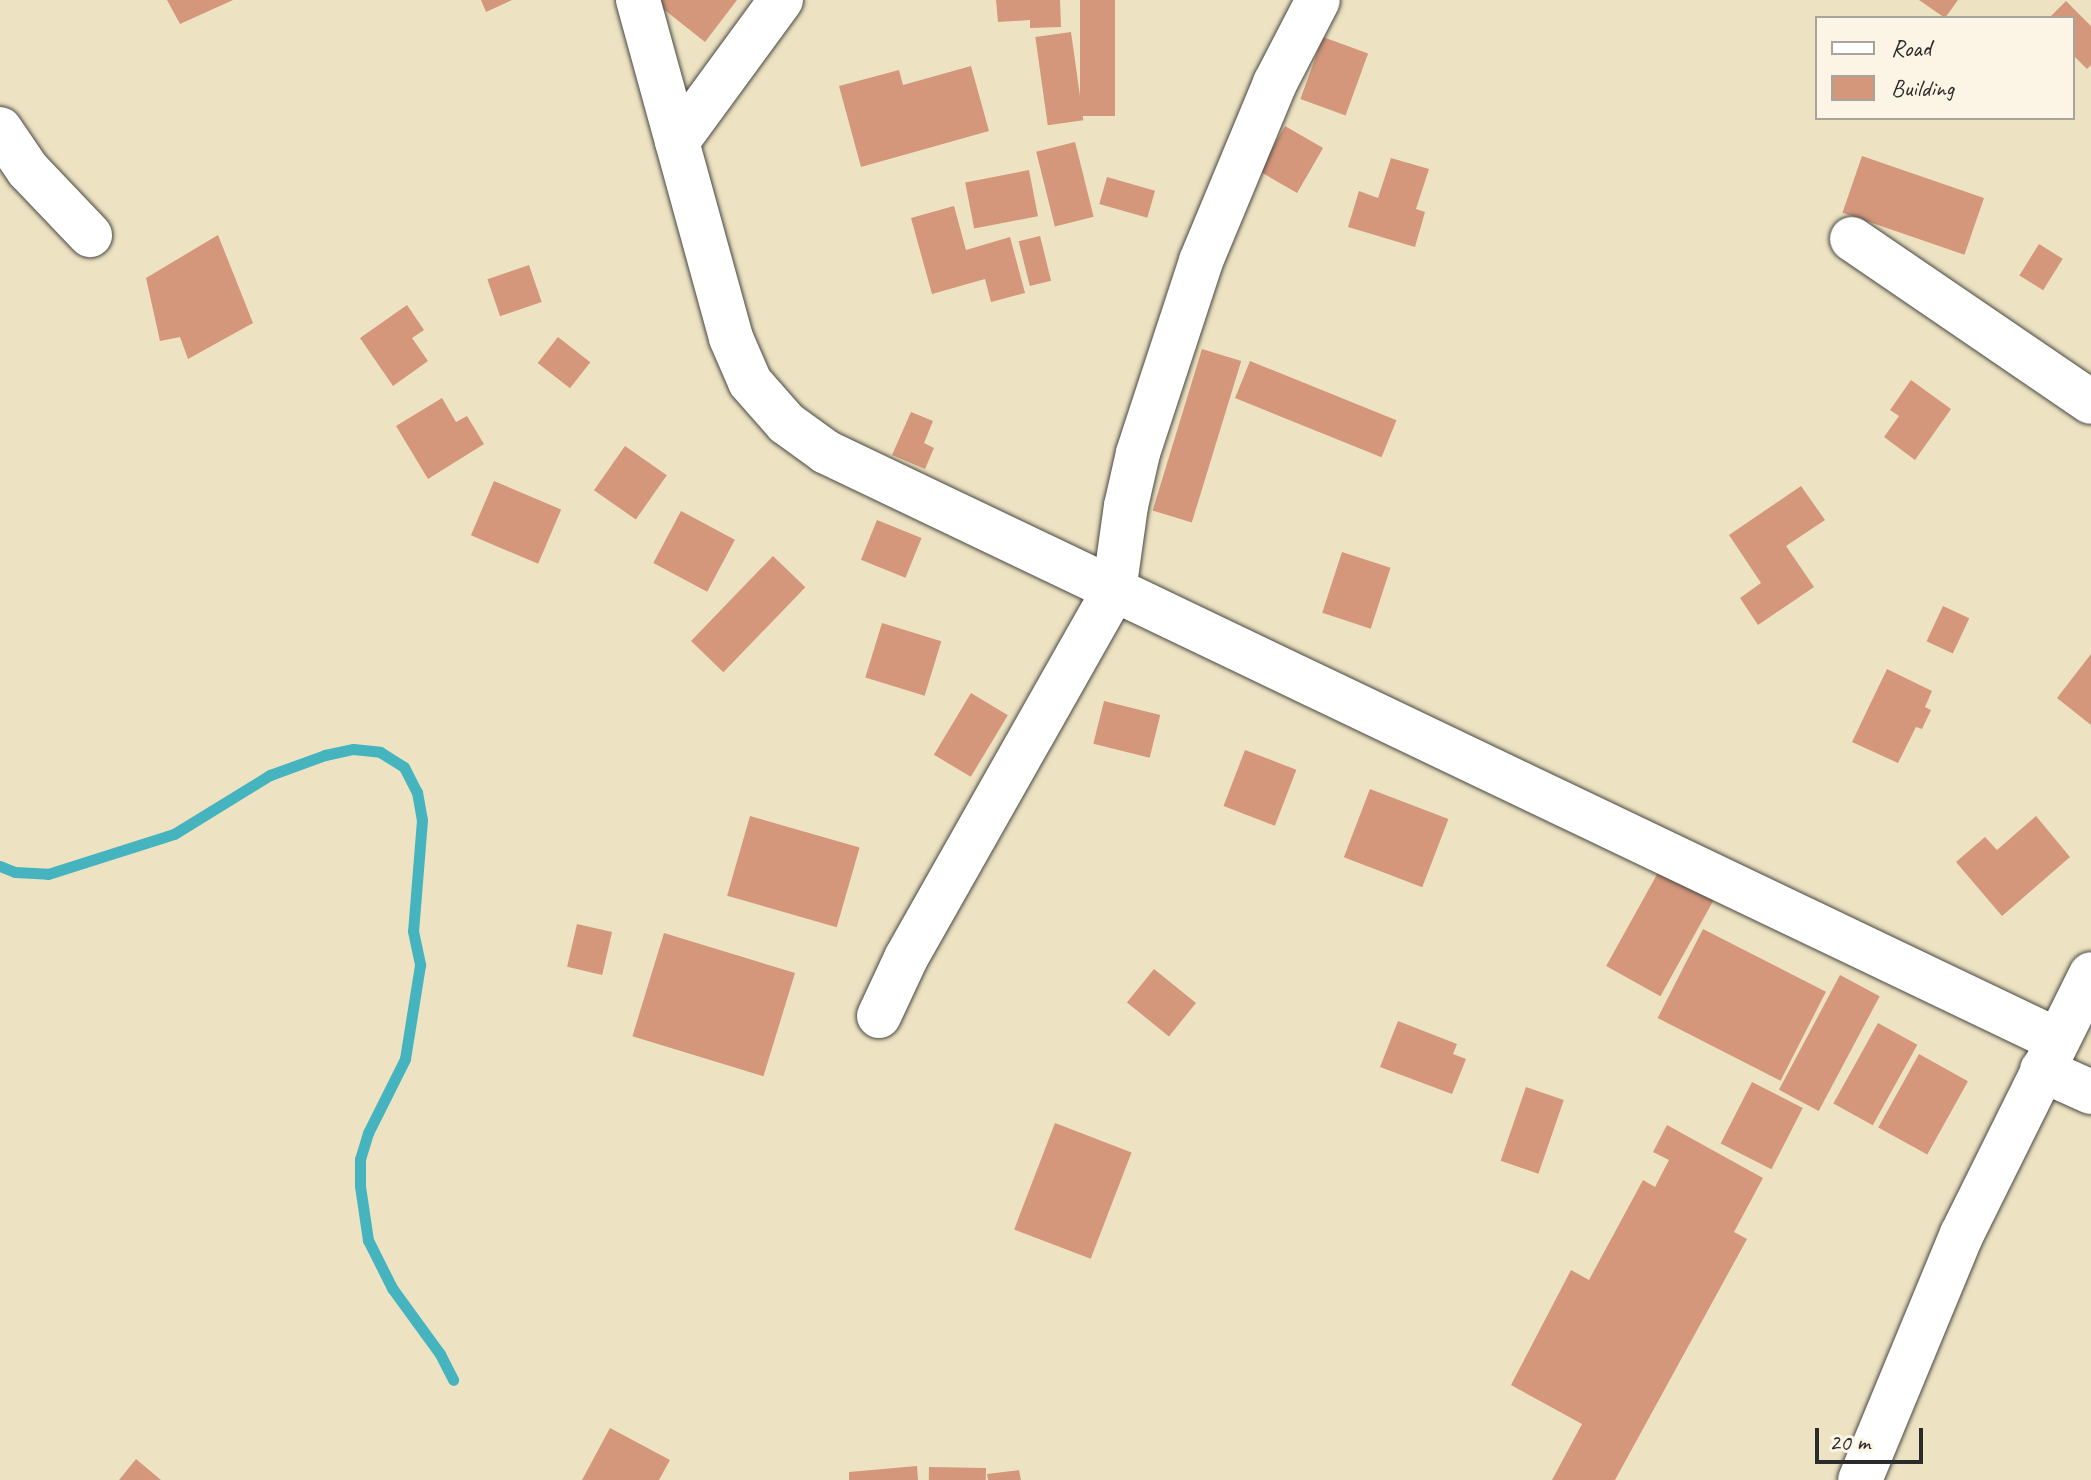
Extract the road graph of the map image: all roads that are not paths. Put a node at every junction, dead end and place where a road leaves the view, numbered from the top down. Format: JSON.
{"nodes":[{"id":1,"x":638,"y":0,"type":"edge"},
{"id":2,"x":781,"y":0,"type":"edge"},
{"id":3,"x":1318,"y":0,"type":"edge"},
{"id":4,"x":0,"y":129,"type":"edge"},
{"id":5,"x":677,"y":142,"type":"junction"},
{"id":6,"x":90,"y":235,"type":"dead end"},
{"id":7,"x":1852,"y":239,"type":"dead end"},
{"id":8,"x":2091,"y":402,"type":"edge"},
{"id":9,"x":1114,"y":591,"type":"junction"},
{"id":10,"x":2091,"y":974,"type":"edge"},
{"id":11,"x":879,"y":1016,"type":"dead end"},
{"id":12,"x":2050,"y":1055,"type":"junction"},
{"id":13,"x":2091,"y":1092,"type":"edge"},
{"id":14,"x":1860,"y":1480,"type":"edge"}],
"edges":[{"from":1,"to":5,"type":"street"},
{"from":2,"to":5,"type":"street"},
{"from":3,"to":9,"type":"street"},
{"from":4,"to":6,"type":"street"},
{"from":5,"to":9,"type":"street"},
{"from":7,"to":8,"type":"street"},
{"from":9,"to":11,"type":"street"},
{"from":9,"to":12,"type":"street"},
{"from":10,"to":12,"type":"street"},
{"from":12,"to":13,"type":"street"},
{"from":12,"to":14,"type":"street"}]}
